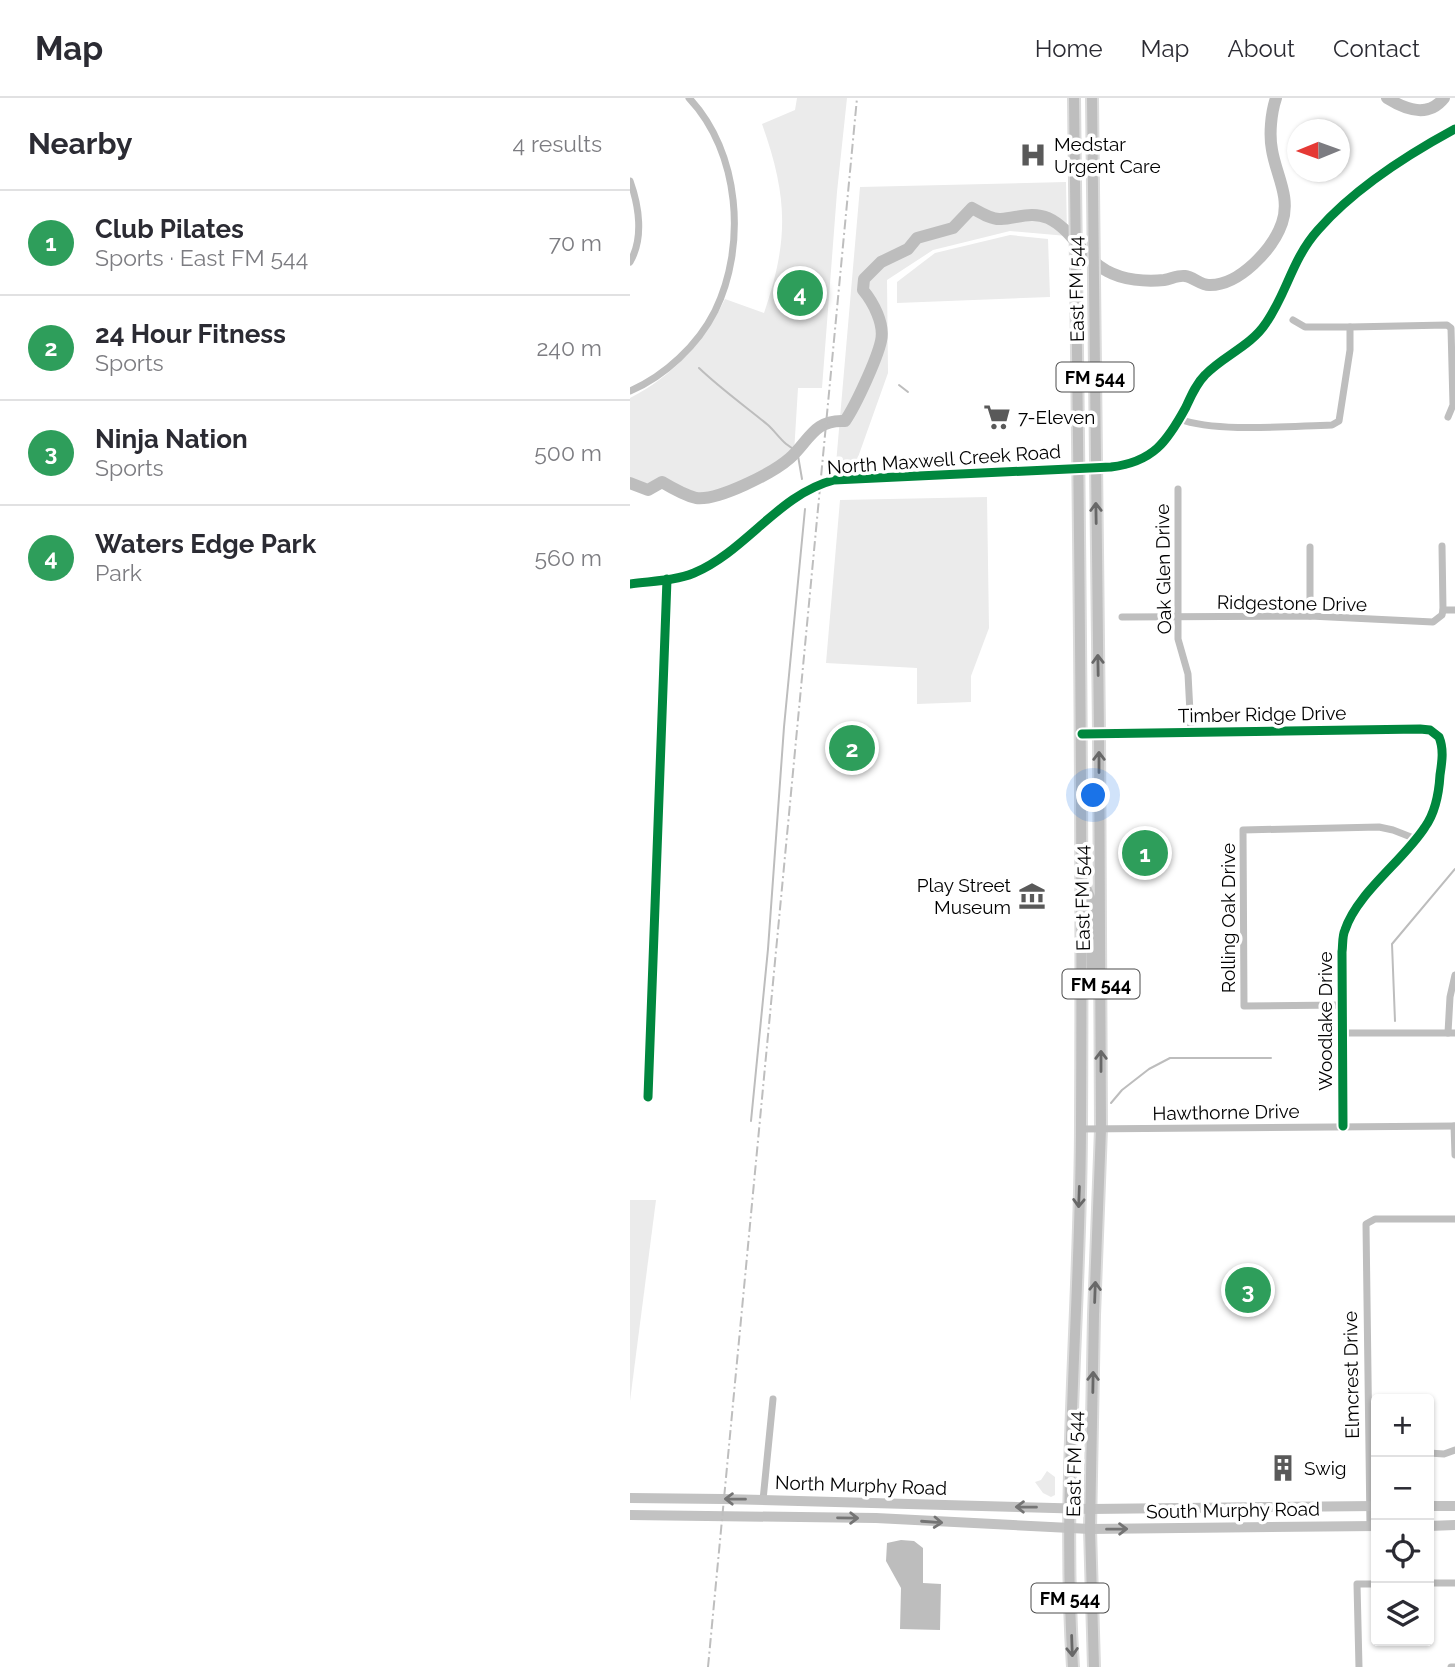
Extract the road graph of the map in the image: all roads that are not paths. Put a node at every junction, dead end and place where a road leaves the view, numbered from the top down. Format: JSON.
{"nodes":[{"id":1,"x":689,"y":98,"type":"edge"},
{"id":2,"x":1074,"y":98,"type":"edge"},
{"id":3,"x":1092,"y":98,"type":"edge"},
{"id":4,"x":1455,"y":129,"type":"edge"},
{"id":5,"x":630,"y":181,"type":"edge"},
{"id":6,"x":630,"y":262,"type":"edge"},
{"id":7,"x":1293,"y":320,"type":"dead end"},
{"id":8,"x":1350,"y":327,"type":"junction"},
{"id":9,"x":630,"y":391,"type":"edge"},
{"id":10,"x":1448,"y":417,"type":"dead end"},
{"id":11,"x":1179,"y":419,"type":"junction"},
{"id":12,"x":1080,"y":468,"type":"junction"},
{"id":13,"x":1096,"y":468,"type":"junction"},
{"id":14,"x":1178,"y":489,"type":"dead end"},
{"id":15,"x":1442,"y":546,"type":"dead end"},
{"id":16,"x":1310,"y":547,"type":"dead end"},
{"id":17,"x":667,"y":579,"type":"junction"},
{"id":18,"x":630,"y":584,"type":"edge"},
{"id":19,"x":1443,"y":610,"type":"junction"},
{"id":20,"x":1455,"y":610,"type":"edge"},
{"id":21,"x":1310,"y":616,"type":"junction"},
{"id":22,"x":1122,"y":617,"type":"dead end"},
{"id":23,"x":1178,"y":617,"type":"junction"},
{"id":24,"x":1191,"y":732,"type":"junction"},
{"id":25,"x":1100,"y":733,"type":"junction"},
{"id":26,"x":1082,"y":734,"type":"junction"},
{"id":27,"x":1439,"y":737,"type":"joint"},
{"id":28,"x":1416,"y":839,"type":"junction"},
{"id":29,"x":1082,"y":877,"type":"junction"},
{"id":30,"x":1101,"y":974,"type":"junction"},
{"id":31,"x":1455,"y":975,"type":"edge"},
{"id":32,"x":1342,"y":1005,"type":"junction"},
{"id":33,"x":1342,"y":1033,"type":"junction"},
{"id":34,"x":1452,"y":1033,"type":"edge"},
{"id":35,"x":648,"y":1097,"type":"dead end"},
{"id":36,"x":1343,"y":1126,"type":"junction"},
{"id":37,"x":1455,"y":1126,"type":"edge"},
{"id":38,"x":1081,"y":1129,"type":"junction"},
{"id":39,"x":1101,"y":1129,"type":"junction"},
{"id":40,"x":1455,"y":1155,"type":"edge"},
{"id":41,"x":1455,"y":1219,"type":"edge"},
{"id":42,"x":1073,"y":1354,"type":"junction"},
{"id":43,"x":1093,"y":1356,"type":"junction"},
{"id":44,"x":773,"y":1399,"type":"dead end"},
{"id":45,"x":1371,"y":1414,"type":"edge"},
{"id":46,"x":1455,"y":1451,"type":"edge"},
{"id":47,"x":1434,"y":1453,"type":"edge"},
{"id":48,"x":630,"y":1499,"type":"edge"},
{"id":49,"x":763,"y":1500,"type":"junction"},
{"id":50,"x":876,"y":1502,"type":"junction"},
{"id":51,"x":1371,"y":1506,"type":"edge"},
{"id":52,"x":1434,"y":1506,"type":"edge"},
{"id":53,"x":1455,"y":1506,"type":"edge"},
{"id":54,"x":1069,"y":1508,"type":"junction"},
{"id":55,"x":1186,"y":1508,"type":"junction"},
{"id":56,"x":1262,"y":1508,"type":"junction"},
{"id":57,"x":1091,"y":1509,"type":"junction"},
{"id":58,"x":630,"y":1515,"type":"edge"},
{"id":59,"x":876,"y":1518,"type":"junction"},
{"id":60,"x":1455,"y":1525,"type":"edge"},
{"id":61,"x":1371,"y":1526,"type":"edge"},
{"id":62,"x":1434,"y":1526,"type":"edge"},
{"id":63,"x":1262,"y":1527,"type":"junction"},
{"id":64,"x":1069,"y":1528,"type":"junction"},
{"id":65,"x":1185,"y":1528,"type":"junction"},
{"id":66,"x":1090,"y":1529,"type":"junction"},
{"id":67,"x":1434,"y":1583,"type":"edge"},
{"id":68,"x":1455,"y":1583,"type":"edge"},
{"id":69,"x":1371,"y":1584,"type":"edge"},
{"id":70,"x":1073,"y":1667,"type":"edge"},
{"id":71,"x":1094,"y":1667,"type":"edge"},
{"id":72,"x":1359,"y":1667,"type":"edge"}],
"edges":[{"from":1,"to":9,"type":"street"},
{"from":2,"to":12,"type":"main road","name":"East FM 544","number":"FM 544"},
{"from":3,"to":13,"type":"main road","name":"East FM 544","number":"FM 544"},
{"from":4,"to":11,"type":"street","name":"North Maxwell Creek Road"},
{"from":5,"to":6,"type":"street"},
{"from":7,"to":8,"type":"street"},
{"from":8,"to":10,"type":"street"},
{"from":8,"to":11,"type":"street"},
{"from":11,"to":13,"type":"street","name":"North Maxwell Creek Road"},
{"from":12,"to":13,"type":"street","name":"North Maxwell Creek Road"},
{"from":12,"to":17,"type":"street","name":"North Maxwell Creek Road"},
{"from":12,"to":26,"type":"main road","name":"East FM 544","number":"FM 544"},
{"from":25,"to":13,"type":"main road","name":"East FM 544","number":"FM 544","one_way":true},
{"from":14,"to":23,"type":"street","name":"Oak Glen Drive"},
{"from":15,"to":19,"type":"street"},
{"from":16,"to":21,"type":"street"},
{"from":17,"to":18,"type":"street","name":"North Maxwell Creek Road"},
{"from":17,"to":35,"type":"street"},
{"from":19,"to":20,"type":"street","name":"Ridgestone Drive"},
{"from":19,"to":21,"type":"street","name":"Ridgestone Drive"},
{"from":21,"to":23,"type":"street","name":"Ridgestone Drive"},
{"from":22,"to":23,"type":"street","name":"Ridgestone Drive"},
{"from":23,"to":24,"type":"street","name":"Oak Glen Drive"},
{"from":24,"to":25,"type":"street","name":"Timber Ridge Drive"},
{"from":24,"to":27,"type":"street","name":"Timber Ridge Drive"},
{"from":25,"to":26,"type":"street","name":"Timber Ridge Drive"},
{"from":30,"to":25,"type":"main road","name":"East FM 544","number":"FM 544","one_way":true},
{"from":26,"to":29,"type":"main road","name":"East FM 544","number":"FM 544"},
{"from":27,"to":28,"type":"street","name":"Woodlake Drive"},
{"from":28,"to":32,"type":"street","name":"Woodlake Drive"},
{"from":28,"to":32,"type":"street","name":"Rolling Oak Drive"},
{"from":29,"to":30,"type":"main road"},
{"from":29,"to":38,"type":"main road","name":"East FM 544","number":"FM 544"},
{"from":39,"to":30,"type":"main road","name":"East FM 544","number":"FM 544","one_way":true},
{"from":31,"to":34,"type":"street"},
{"from":32,"to":33,"type":"street","name":"Woodlake Drive"},
{"from":33,"to":34,"type":"street"},
{"from":33,"to":36,"type":"street","name":"Woodlake Drive"},
{"from":36,"to":37,"type":"street","name":"Hawthorne Drive"},
{"from":36,"to":39,"type":"street","name":"Hawthorne Drive"},
{"from":37,"to":40,"type":"street"},
{"from":38,"to":39,"type":"street","name":"Hawthorne Drive"},
{"from":38,"to":42,"type":"main road","name":"East FM 544","number":"FM 544","one_way":true},
{"from":43,"to":39,"type":"main road","name":"East FM 544","number":"FM 544","one_way":true},
{"from":41,"to":45,"type":"street","name":"Elmcrest Drive"},
{"from":42,"to":43,"type":"main road"},
{"from":42,"to":54,"type":"main road","name":"East FM 544","number":"FM 544"},
{"from":57,"to":43,"type":"main road","name":"East FM 544","number":"FM 544","one_way":true},
{"from":44,"to":49,"type":"street"},
{"from":46,"to":47,"type":"street"},
{"from":49,"to":48,"type":"main road","name":"North Murphy Road","one_way":true},
{"from":49,"to":50,"type":"main road","name":"North Murphy Road"},
{"from":54,"to":50,"type":"main road","name":"North Murphy Road","one_way":true},
{"from":50,"to":59,"type":"main road"},
{"from":51,"to":56,"type":"main road","name":"South Murphy Road"},
{"from":52,"to":53,"type":"main road"},
{"from":54,"to":57,"type":"main road","name":"North Murphy Road"},
{"from":54,"to":64,"type":"main road","number":"FM 544"},
{"from":55,"to":56,"type":"main road","name":"South Murphy Road"},
{"from":55,"to":57,"type":"main road","name":"South Murphy Road"},
{"from":55,"to":65,"type":"main road"},
{"from":56,"to":63,"type":"main road"},
{"from":57,"to":66,"type":"main road","name":"East FM 544","number":"FM 544"},
{"from":58,"to":59,"type":"main road","name":"North Murphy Road","one_way":true},
{"from":59,"to":64,"type":"main road","name":"North Murphy Road","one_way":true},
{"from":60,"to":62,"type":"main road"},
{"from":61,"to":63,"type":"main road","name":"South Murphy Road"},
{"from":63,"to":65,"type":"main road","name":"South Murphy Road"},
{"from":64,"to":66,"type":"main road","name":"North Murphy Road"},
{"from":64,"to":70,"type":"main road","number":"FM 544","one_way":true},
{"from":66,"to":65,"type":"main road","name":"South Murphy Road","one_way":true},
{"from":66,"to":71,"type":"main road","number":"FM 544"},
{"from":67,"to":68,"type":"street"},
{"from":69,"to":72,"type":"street"}]}
